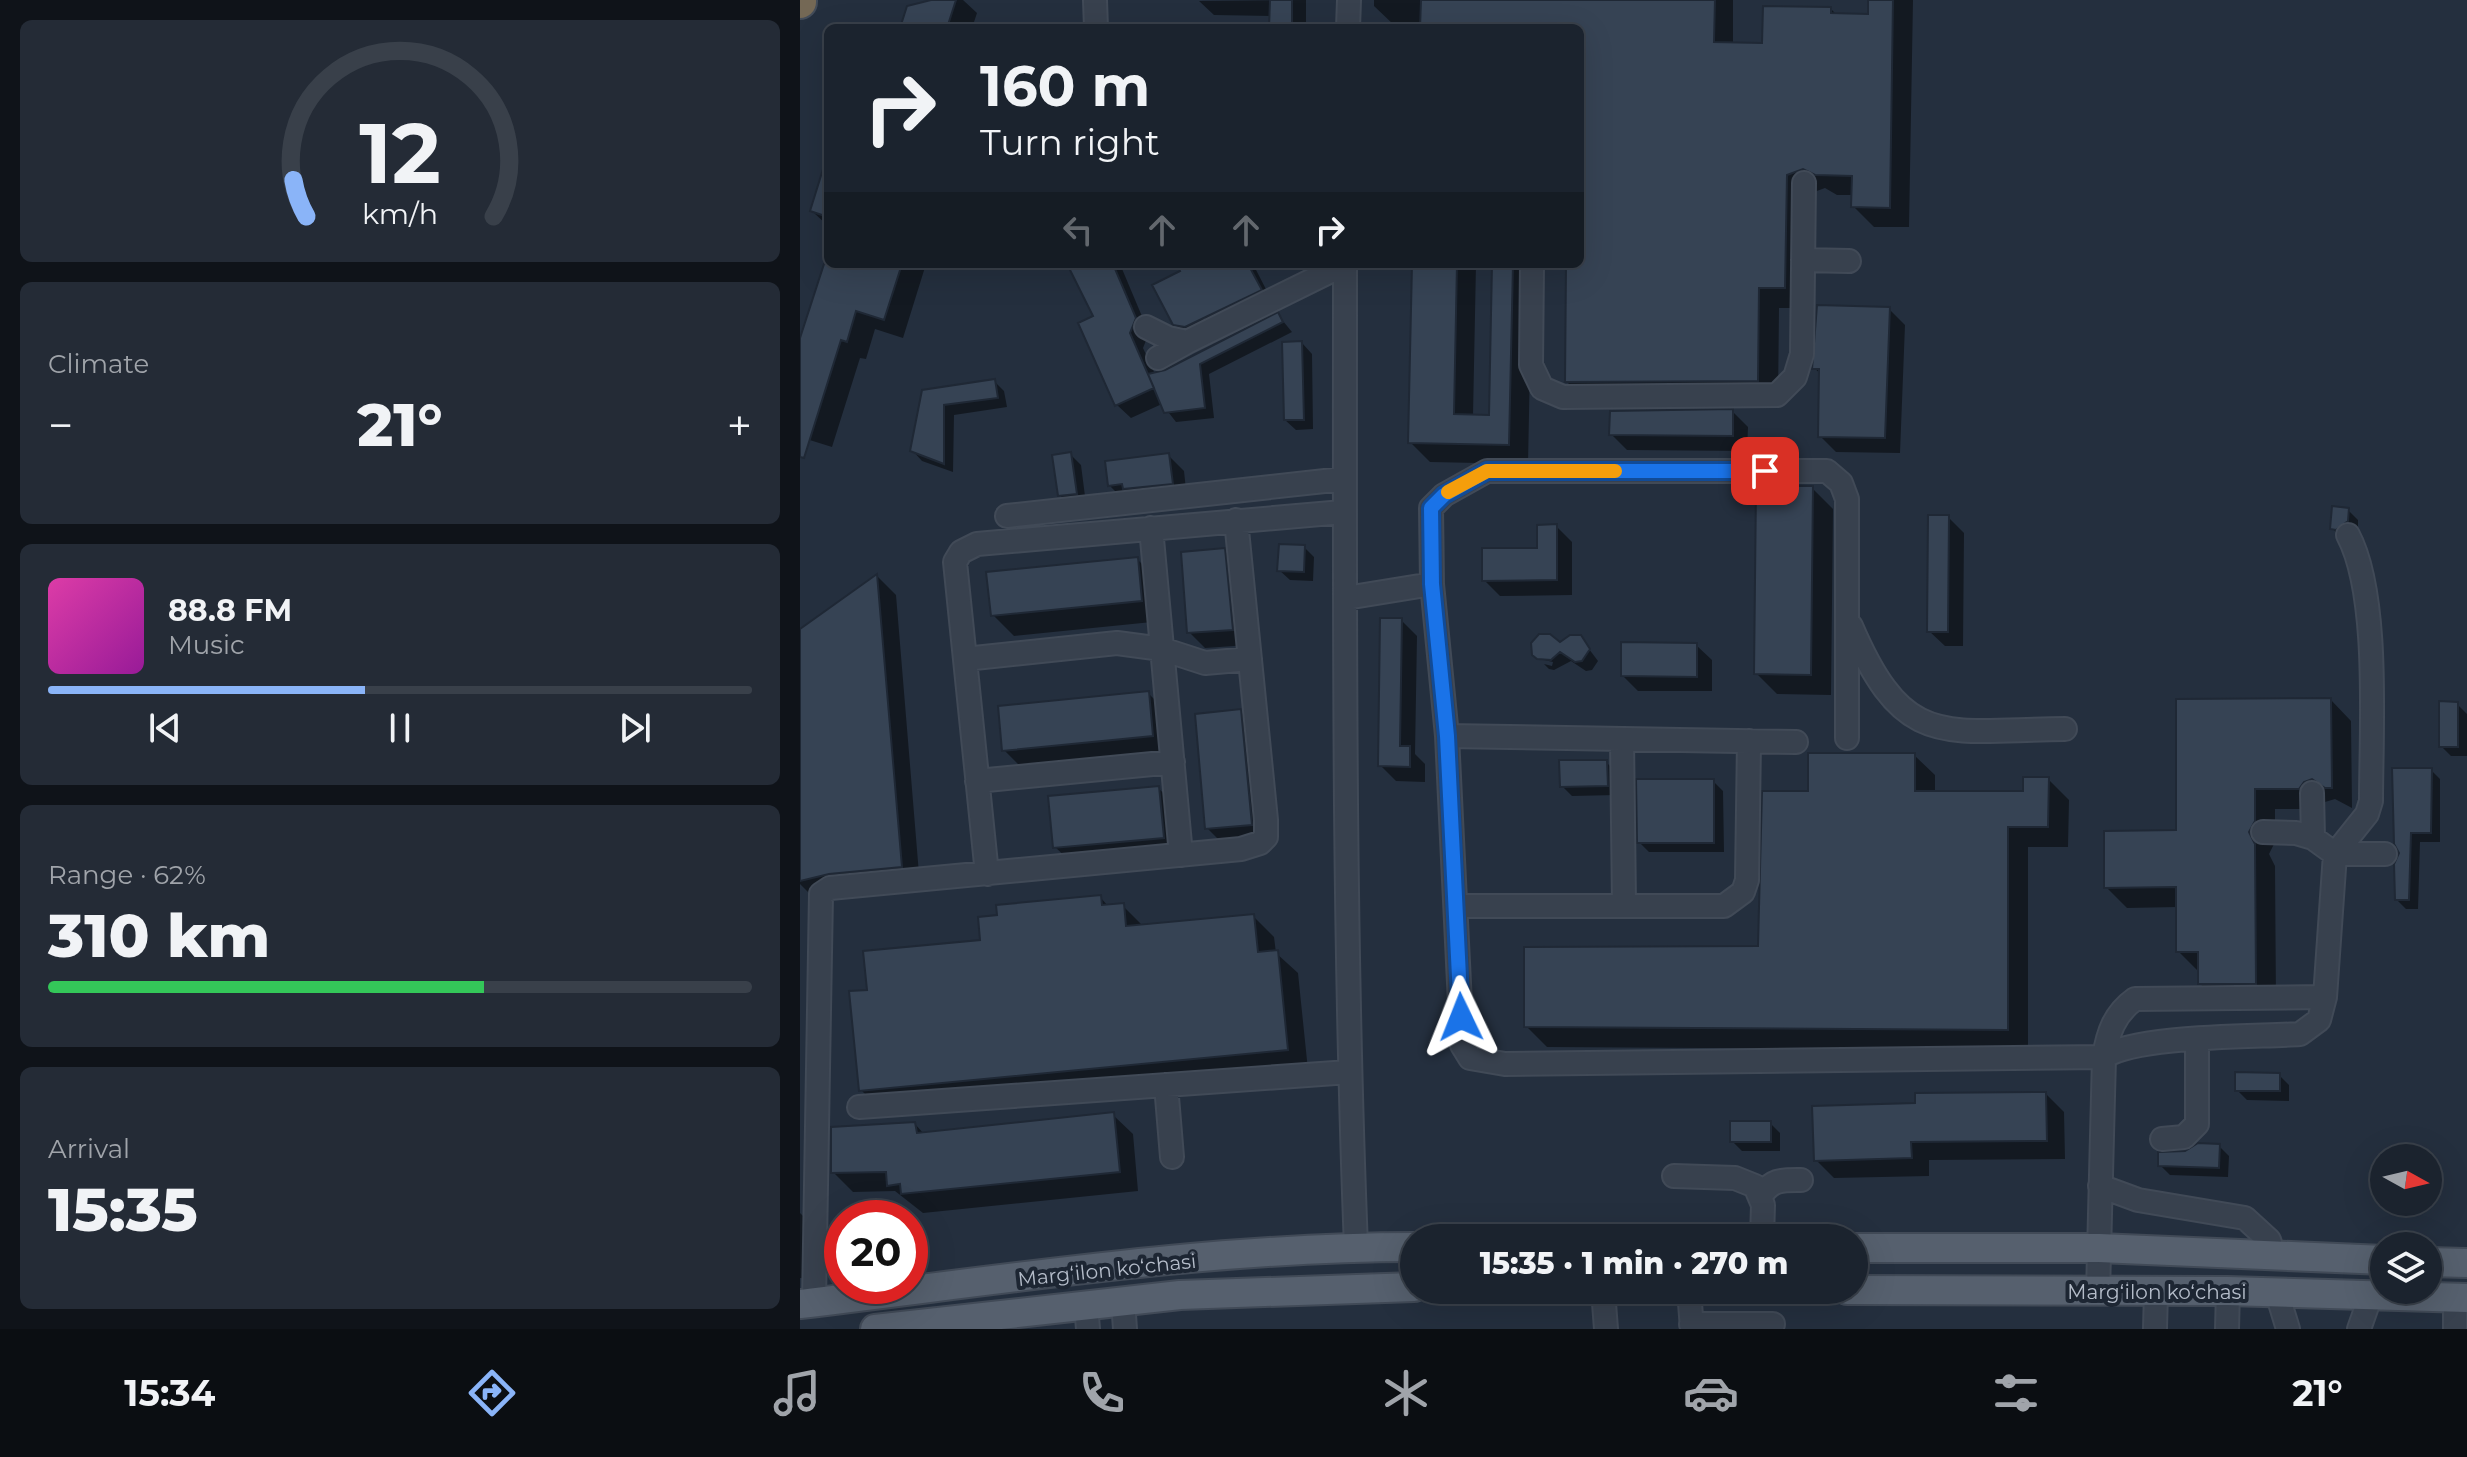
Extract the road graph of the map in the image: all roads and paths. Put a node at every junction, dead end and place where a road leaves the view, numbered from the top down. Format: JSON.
{"nodes":[{"id":1,"x":1095,"y":0,"type":"edge"},
{"id":2,"x":1349,"y":0,"type":"edge"},
{"id":3,"x":1096,"y":24,"type":"edge"},
{"id":4,"x":1348,"y":24,"type":"edge"},
{"id":5,"x":1804,"y":183,"type":"dead end"},
{"id":6,"x":1803,"y":260,"type":"junction"},
{"id":7,"x":1849,"y":261,"type":"dead end"},
{"id":8,"x":1337,"y":268,"type":"edge"},
{"id":9,"x":1345,"y":268,"type":"edge"},
{"id":10,"x":1532,"y":268,"type":"edge"},
{"id":11,"x":1146,"y":327,"type":"dead end"},
{"id":12,"x":1187,"y":342,"type":"junction"},
{"id":13,"x":1158,"y":358,"type":"dead end"},
{"id":14,"x":1343,"y":479,"type":"junction"},
{"id":15,"x":1343,"y":512,"type":"junction"},
{"id":16,"x":1007,"y":516,"type":"dead end"},
{"id":17,"x":1236,"y":520,"type":"junction"},
{"id":18,"x":1151,"y":528,"type":"junction"},
{"id":19,"x":2348,"y":535,"type":"dead end"},
{"id":20,"x":1432,"y":584,"type":"junction"},
{"id":21,"x":1346,"y":598,"type":"junction"},
{"id":22,"x":1847,"y":618,"type":"junction"},
{"id":23,"x":1162,"y":649,"type":"junction"},
{"id":24,"x":965,"y":659,"type":"junction"},
{"id":25,"x":1250,"y":659,"type":"junction"},
{"id":26,"x":2065,"y":729,"type":"dead end"},
{"id":27,"x":1447,"y":736,"type":"junction"},
{"id":28,"x":1847,"y":738,"type":"dead end"},
{"id":29,"x":1622,"y":739,"type":"junction"},
{"id":30,"x":1749,"y":741,"type":"junction"},
{"id":31,"x":1796,"y":742,"type":"dead end"},
{"id":32,"x":1173,"y":762,"type":"junction"},
{"id":33,"x":977,"y":781,"type":"junction"},
{"id":34,"x":2312,"y":793,"type":"dead end"},
{"id":35,"x":2263,"y":832,"type":"dead end"},
{"id":36,"x":2313,"y":838,"type":"junction"},
{"id":37,"x":2335,"y":854,"type":"junction"},
{"id":38,"x":2385,"y":854,"type":"dead end"},
{"id":39,"x":1181,"y":855,"type":"junction"},
{"id":40,"x":987,"y":874,"type":"junction"},
{"id":41,"x":1624,"y":905,"type":"junction"},
{"id":42,"x":1457,"y":906,"type":"junction"},
{"id":43,"x":2325,"y":997,"type":"junction"},
{"id":44,"x":2197,"y":1041,"type":"junction"},
{"id":45,"x":2104,"y":1057,"type":"junction"},
{"id":46,"x":1349,"y":1072,"type":"junction"},
{"id":47,"x":1166,"y":1085,"type":"junction"},
{"id":48,"x":859,"y":1107,"type":"dead end"},
{"id":49,"x":2162,"y":1139,"type":"dead end"},
{"id":50,"x":1172,"y":1157,"type":"dead end"},
{"id":51,"x":1674,"y":1176,"type":"dead end"},
{"id":52,"x":1801,"y":1180,"type":"dead end"},
{"id":53,"x":2100,"y":1186,"type":"junction"},
{"id":54,"x":1761,"y":1196,"type":"junction"},
{"id":55,"x":1762,"y":1224,"type":"edge"},
{"id":56,"x":1356,"y":1247,"type":"junction"},
{"id":57,"x":1400,"y":1247,"type":"edge"},
{"id":58,"x":1868,"y":1248,"type":"edge"},
{"id":59,"x":2099,"y":1248,"type":"junction"},
{"id":60,"x":2274,"y":1256,"type":"junction"},
{"id":61,"x":2370,"y":1259,"type":"edge"},
{"id":62,"x":2442,"y":1262,"type":"edge"},
{"id":63,"x":2467,"y":1263,"type":"edge"},
{"id":64,"x":1400,"y":1287,"type":"edge"},
{"id":65,"x":1868,"y":1290,"type":"edge"},
{"id":66,"x":2228,"y":1291,"type":"junction"},
{"id":67,"x":2156,"y":1292,"type":"junction"},
{"id":68,"x":2098,"y":1293,"type":"junction"},
{"id":69,"x":2277,"y":1293,"type":"junction"},
{"id":70,"x":2370,"y":1295,"type":"edge"},
{"id":71,"x":2461,"y":1297,"type":"edge"},
{"id":72,"x":2370,"y":1298,"type":"edge"},
{"id":73,"x":807,"y":1303,"type":"edge"},
{"id":74,"x":1604,"y":1304,"type":"edge"},
{"id":75,"x":1690,"y":1304,"type":"edge"},
{"id":76,"x":1124,"y":1315,"type":"edge"},
{"id":77,"x":1087,"y":1317,"type":"edge"},
{"id":78,"x":1039,"y":1320,"type":"edge"},
{"id":79,"x":968,"y":1324,"type":"edge"},
{"id":80,"x":1773,"y":1324,"type":"dead end"},
{"id":81,"x":1691,"y":1326,"type":"edge"},
{"id":82,"x":875,"y":1329,"type":"edge"},
{"id":83,"x":1606,"y":1329,"type":"edge"},
{"id":84,"x":2155,"y":1329,"type":"edge"},
{"id":85,"x":2227,"y":1329,"type":"edge"},
{"id":86,"x":2288,"y":1329,"type":"edge"},
{"id":87,"x":2359,"y":1329,"type":"edge"},
{"id":88,"x":2455,"y":1329,"type":"edge"}],
"edges":[{"from":1,"to":3,"type":"street"},
{"from":2,"to":4,"type":"street"},
{"from":5,"to":6,"type":"street"},
{"from":6,"to":7,"type":"street"},
{"from":6,"to":10,"type":"street"},
{"from":8,"to":12,"type":"street"},
{"from":9,"to":14,"type":"street"},
{"from":11,"to":12,"type":"street"},
{"from":12,"to":13,"type":"street"},
{"from":14,"to":15,"type":"street"},
{"from":14,"to":16,"type":"street"},
{"from":15,"to":17,"type":"street"},
{"from":15,"to":21,"type":"street"},
{"from":17,"to":18,"type":"street"},
{"from":17,"to":25,"type":"street"},
{"from":18,"to":23,"type":"street"},
{"from":18,"to":24,"type":"street"},
{"from":19,"to":37,"type":"street"},
{"from":20,"to":21,"type":"street"},
{"from":20,"to":22,"type":"street"},
{"from":20,"to":27,"type":"street"},
{"from":21,"to":46,"type":"street"},
{"from":22,"to":26,"type":"street"},
{"from":22,"to":28,"type":"street"},
{"from":23,"to":24,"type":"street"},
{"from":23,"to":25,"type":"street"},
{"from":23,"to":32,"type":"street"},
{"from":24,"to":33,"type":"street"},
{"from":25,"to":39,"type":"street"},
{"from":27,"to":29,"type":"street"},
{"from":27,"to":42,"type":"street"},
{"from":29,"to":30,"type":"street"},
{"from":29,"to":41,"type":"street"},
{"from":30,"to":31,"type":"street"},
{"from":30,"to":41,"type":"street"},
{"from":32,"to":33,"type":"street"},
{"from":32,"to":39,"type":"street"},
{"from":33,"to":40,"type":"street"},
{"from":34,"to":36,"type":"street"},
{"from":35,"to":36,"type":"street"},
{"from":36,"to":37,"type":"street"},
{"from":37,"to":38,"type":"street"},
{"from":37,"to":43,"type":"street"},
{"from":39,"to":40,"type":"street"},
{"from":40,"to":73,"type":"street"},
{"from":41,"to":42,"type":"street"},
{"from":42,"to":45,"type":"street"},
{"from":43,"to":44,"type":"street"},
{"from":43,"to":45,"type":"street"},
{"from":44,"to":45,"type":"street"},
{"from":44,"to":49,"type":"street"},
{"from":45,"to":53,"type":"street"},
{"from":46,"to":47,"type":"street"},
{"from":46,"to":56,"type":"street"},
{"from":47,"to":48,"type":"street"},
{"from":47,"to":50,"type":"street"},
{"from":51,"to":54,"type":"street"},
{"from":52,"to":54,"type":"street"},
{"from":53,"to":59,"type":"street"},
{"from":53,"to":60,"type":"street"},
{"from":54,"to":55,"type":"street"},
{"from":56,"to":57,"type":"main road","name":"Margʻilon koʻchasi"},
{"from":56,"to":73,"type":"main road","name":"Margʻilon koʻchasi"},
{"from":58,"to":59,"type":"main road","name":"Margʻilon koʻchasi"},
{"from":59,"to":60,"type":"main road","name":"Margʻilon koʻchasi"},
{"from":59,"to":68,"type":"street"},
{"from":60,"to":61,"type":"main road","name":"Margʻilon koʻchasi"},
{"from":62,"to":63,"type":"main road"},
{"from":64,"to":76,"type":"main road","name":"Margʻilon koʻchasi"},
{"from":65,"to":68,"type":"main road","name":"Margʻilon koʻchasi"},
{"from":66,"to":67,"type":"main road","name":"Margʻilon koʻchasi"},
{"from":66,"to":69,"type":"main road","name":"Margʻilon koʻchasi"},
{"from":66,"to":85,"type":"street"},
{"from":67,"to":68,"type":"main road","name":"Margʻilon koʻchasi"},
{"from":67,"to":84,"type":"street"},
{"from":69,"to":70,"type":"main road","name":"Margʻilon koʻchasi"},
{"from":69,"to":86,"type":"street"},
{"from":71,"to":88,"type":"street"},
{"from":72,"to":87,"type":"street"},
{"from":74,"to":83,"type":"street"},
{"from":75,"to":81,"type":"street"},
{"from":76,"to":77,"type":"main road","name":"Margʻilon koʻchasi"},
{"from":77,"to":78,"type":"main road","name":"Margʻilon koʻchasi"},
{"from":78,"to":79,"type":"main road","name":"Margʻilon koʻchasi"},
{"from":79,"to":82,"type":"main road","name":"Margʻilon koʻchasi"},
{"from":80,"to":81,"type":"street"}]}
